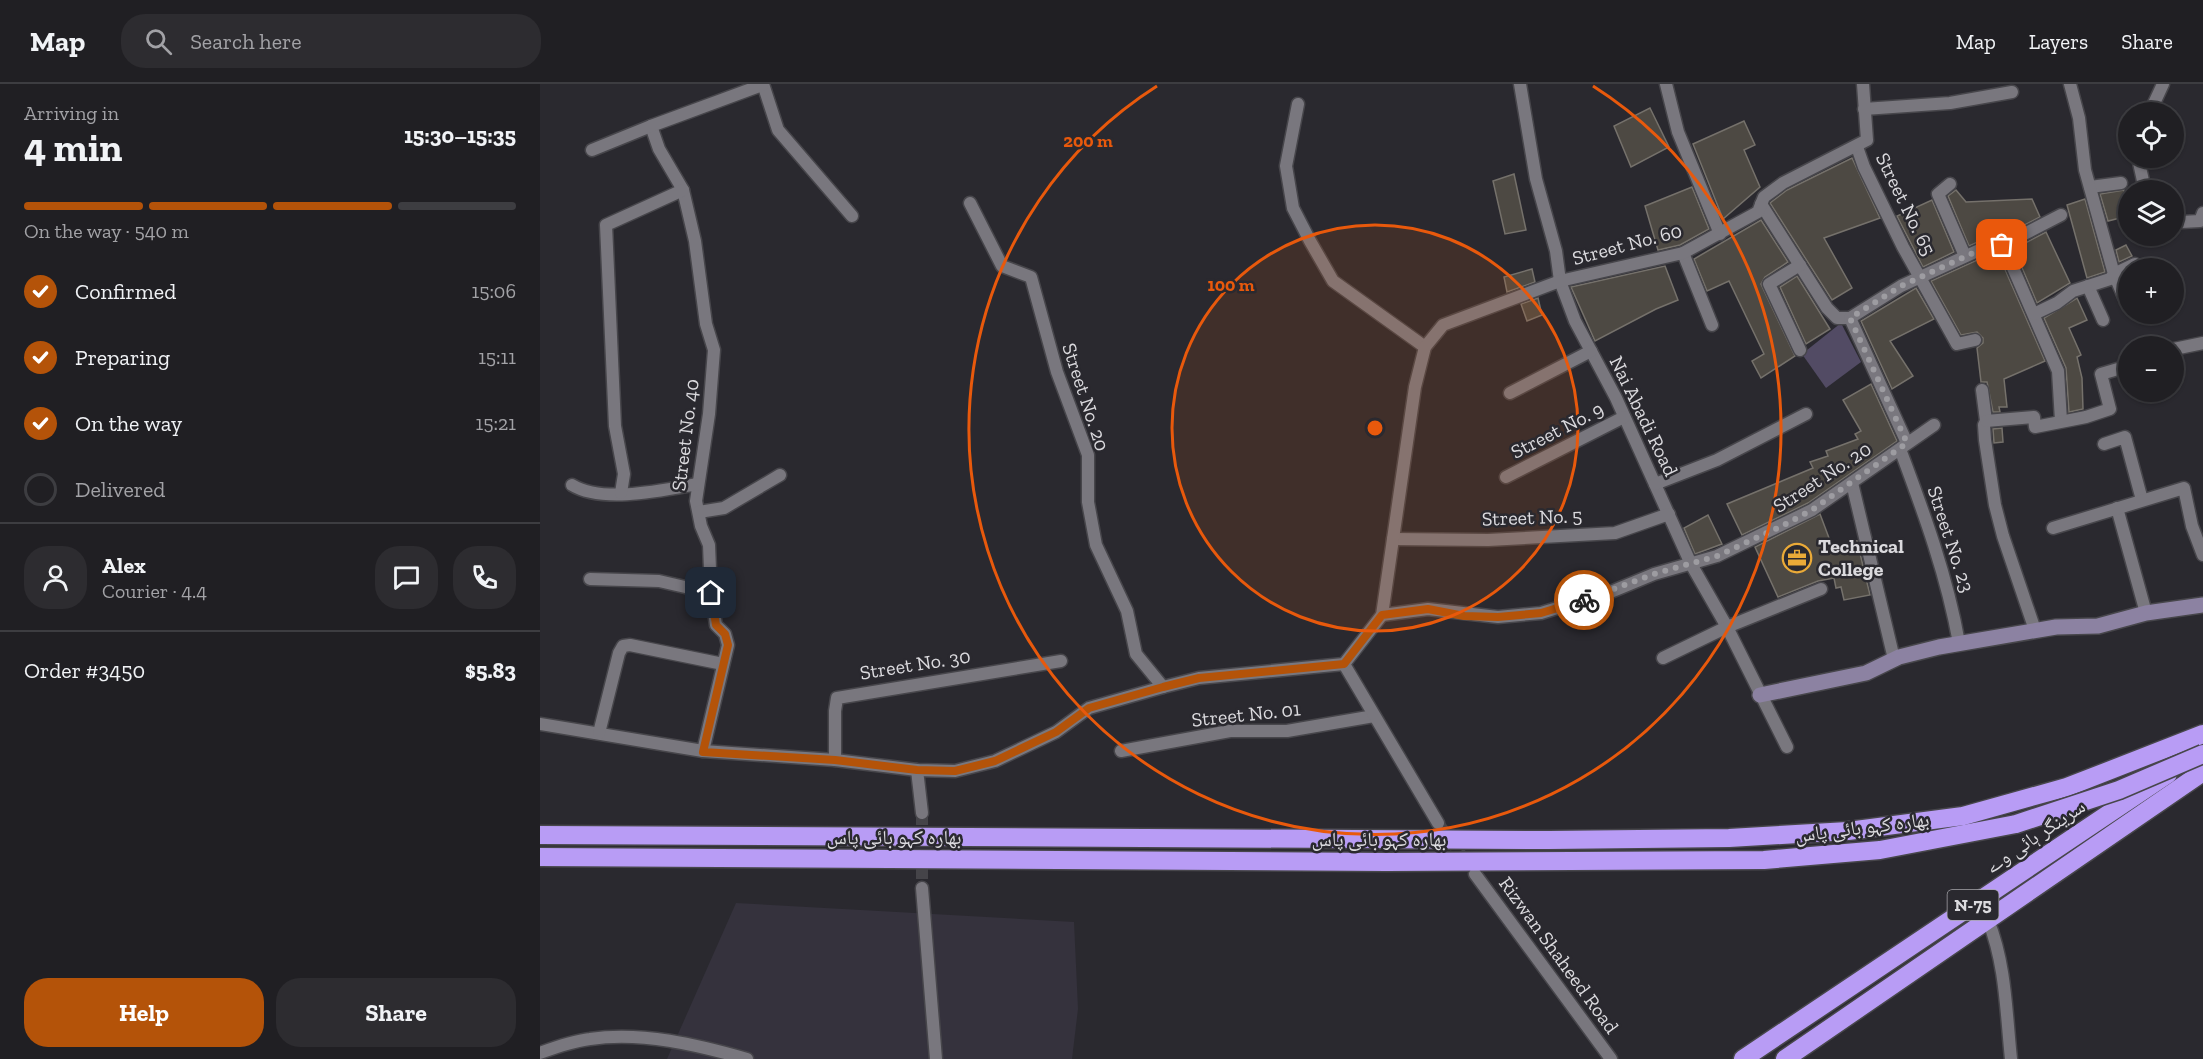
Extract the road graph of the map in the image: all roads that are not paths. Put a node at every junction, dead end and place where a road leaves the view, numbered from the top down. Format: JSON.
{"nodes":[{"id":1,"x":762,"y":84,"type":"edge"},
{"id":2,"x":1520,"y":84,"type":"edge"},
{"id":3,"x":1666,"y":84,"type":"edge"},
{"id":4,"x":1863,"y":84,"type":"edge"},
{"id":5,"x":2070,"y":84,"type":"edge"},
{"id":6,"x":2163,"y":84,"type":"edge"},
{"id":7,"x":2012,"y":92,"type":"dead end"},
{"id":8,"x":2155,"y":102,"type":"edge"},
{"id":9,"x":1298,"y":104,"type":"dead end"},
{"id":10,"x":1864,"y":109,"type":"junction"},
{"id":11,"x":651,"y":126,"type":"junction"},
{"id":12,"x":1857,"y":147,"type":"junction"},
{"id":13,"x":592,"y":150,"type":"dead end"},
{"id":14,"x":2118,"y":183,"type":"edge"},
{"id":15,"x":1950,"y":184,"type":"dead end"},
{"id":16,"x":2090,"y":187,"type":"junction"},
{"id":17,"x":683,"y":190,"type":"junction"},
{"id":18,"x":970,"y":203,"type":"dead end"},
{"id":19,"x":1761,"y":204,"type":"junction"},
{"id":20,"x":2203,"y":213,"type":"edge"},
{"id":21,"x":2061,"y":215,"type":"dead end"},
{"id":22,"x":852,"y":216,"type":"dead end"},
{"id":23,"x":2184,"y":222,"type":"edge"},
{"id":24,"x":1720,"y":234,"type":"junction"},
{"id":25,"x":2002,"y":245,"type":"junction"},
{"id":26,"x":1683,"y":253,"type":"junction"},
{"id":27,"x":1965,"y":256,"type":"junction"},
{"id":28,"x":1800,"y":265,"type":"junction"},
{"id":29,"x":2118,"y":272,"type":"edge"},
{"id":30,"x":2114,"y":274,"type":"junction"},
{"id":31,"x":1920,"y":278,"type":"junction"},
{"id":32,"x":1560,"y":281,"type":"junction"},
{"id":33,"x":2118,"y":283,"type":"edge"},
{"id":34,"x":2088,"y":286,"type":"junction"},
{"id":35,"x":2034,"y":314,"type":"junction"},
{"id":36,"x":1850,"y":318,"type":"junction"},
{"id":37,"x":2103,"y":320,"type":"dead end"},
{"id":38,"x":1712,"y":326,"type":"dead end"},
{"id":39,"x":1975,"y":340,"type":"dead end"},
{"id":40,"x":2203,"y":344,"type":"edge"},
{"id":41,"x":1425,"y":347,"type":"junction"},
{"id":42,"x":2184,"y":347,"type":"edge"},
{"id":43,"x":1800,"y":350,"type":"dead end"},
{"id":44,"x":1591,"y":351,"type":"junction"},
{"id":45,"x":2118,"y":369,"type":"edge"},
{"id":46,"x":1982,"y":390,"type":"dead end"},
{"id":47,"x":1510,"y":393,"type":"dead end"},
{"id":48,"x":1806,"y":414,"type":"dead end"},
{"id":49,"x":1624,"y":417,"type":"junction"},
{"id":50,"x":1986,"y":421,"type":"junction"},
{"id":51,"x":2061,"y":422,"type":"junction"},
{"id":52,"x":1934,"y":425,"type":"dead end"},
{"id":53,"x":2104,"y":444,"type":"dead end"},
{"id":54,"x":1904,"y":446,"type":"junction"},
{"id":55,"x":780,"y":475,"type":"dead end"},
{"id":56,"x":1506,"y":477,"type":"dead end"},
{"id":57,"x":1852,"y":483,"type":"junction"},
{"id":58,"x":698,"y":484,"type":"junction"},
{"id":59,"x":1655,"y":484,"type":"junction"},
{"id":60,"x":573,"y":485,"type":"dead end"},
{"id":61,"x":621,"y":493,"type":"junction"},
{"id":62,"x":2142,"y":500,"type":"junction"},
{"id":63,"x":2117,"y":508,"type":"junction"},
{"id":64,"x":699,"y":512,"type":"junction"},
{"id":65,"x":1669,"y":514,"type":"junction"},
{"id":66,"x":2053,"y":528,"type":"dead end"},
{"id":67,"x":1393,"y":539,"type":"junction"},
{"id":68,"x":2203,"y":555,"type":"edge"},
{"id":69,"x":1692,"y":564,"type":"junction"},
{"id":70,"x":590,"y":579,"type":"dead end"},
{"id":71,"x":1821,"y":589,"type":"dead end"},
{"id":72,"x":711,"y":593,"type":"junction"},
{"id":73,"x":2203,"y":605,"type":"edge"},
{"id":74,"x":2146,"y":613,"type":"junction"},
{"id":75,"x":1382,"y":615,"type":"junction"},
{"id":76,"x":1727,"y":627,"type":"junction"},
{"id":77,"x":2036,"y":630,"type":"junction"},
{"id":78,"x":1959,"y":644,"type":"junction"},
{"id":79,"x":1663,"y":658,"type":"dead end"},
{"id":80,"x":1894,"y":659,"type":"junction"},
{"id":81,"x":1060,"y":661,"type":"dead end"},
{"id":82,"x":723,"y":664,"type":"junction"},
{"id":83,"x":1344,"y":664,"type":"junction"},
{"id":84,"x":1163,"y":687,"type":"junction"},
{"id":85,"x":1760,"y":695,"type":"junction"},
{"id":86,"x":1374,"y":716,"type":"junction"},
{"id":87,"x":540,"y":724,"type":"edge"},
{"id":88,"x":599,"y":733,"type":"junction"},
{"id":89,"x":2203,"y":734,"type":"edge"},
{"id":90,"x":1786,"y":747,"type":"dead end"},
{"id":91,"x":1121,"y":751,"type":"dead end"},
{"id":92,"x":703,"y":752,"type":"junction"},
{"id":93,"x":2203,"y":752,"type":"edge"},
{"id":94,"x":835,"y":760,"type":"junction"},
{"id":95,"x":917,"y":770,"type":"junction"},
{"id":96,"x":2203,"y":772,"type":"edge"},
{"id":97,"x":922,"y":813,"type":"tunnel mouth"},
{"id":98,"x":2118,"y":818,"type":"junction"},
{"id":99,"x":1438,"y":823,"type":"tunnel mouth"},
{"id":100,"x":540,"y":835,"type":"edge"},
{"id":101,"x":540,"y":857,"type":"edge"},
{"id":102,"x":1475,"y":874,"type":"tunnel mouth"},
{"id":103,"x":922,"y":888,"type":"tunnel mouth"},
{"id":104,"x":1988,"y":920,"type":"junction"},
{"id":105,"x":540,"y":1053,"type":"edge"},
{"id":106,"x":747,"y":1059,"type":"edge"},
{"id":107,"x":936,"y":1059,"type":"edge"},
{"id":108,"x":1611,"y":1059,"type":"edge"},
{"id":109,"x":1743,"y":1059,"type":"edge"},
{"id":110,"x":1785,"y":1059,"type":"edge"},
{"id":111,"x":2011,"y":1059,"type":"edge"}],
"edges":[{"from":1,"to":11,"type":"street"},
{"from":1,"to":22,"type":"street"},
{"from":2,"to":32,"type":"street","name":"Nai Abadi Road"},
{"from":3,"to":24,"type":"street"},
{"from":4,"to":10,"type":"street"},
{"from":5,"to":16,"type":"street"},
{"from":6,"to":8,"type":"street"},
{"from":7,"to":10,"type":"street"},
{"from":9,"to":41,"type":"street"},
{"from":10,"to":12,"type":"street"},
{"from":11,"to":13,"type":"street"},
{"from":11,"to":17,"type":"street","name":"Street No. 40"},
{"from":12,"to":19,"type":"street","name":"Street No. 60"},
{"from":12,"to":31,"type":"street","name":"Street No. 65"},
{"from":14,"to":16,"type":"street"},
{"from":15,"to":27,"type":"street"},
{"from":16,"to":30,"type":"street"},
{"from":17,"to":58,"type":"street","name":"Street No. 40"},
{"from":17,"to":61,"type":"street"},
{"from":18,"to":84,"type":"street","name":"Street No. 20"},
{"from":19,"to":24,"type":"street","name":"Street No. 60"},
{"from":19,"to":28,"type":"street"},
{"from":20,"to":23,"type":"street"},
{"from":21,"to":25,"type":"street"},
{"from":24,"to":26,"type":"street","name":"Street No. 60"},
{"from":25,"to":27,"type":"street"},
{"from":25,"to":35,"type":"street"},
{"from":26,"to":32,"type":"street","name":"Street No. 60"},
{"from":26,"to":38,"type":"street"},
{"from":27,"to":31,"type":"street"},
{"from":28,"to":36,"type":"street"},
{"from":28,"to":43,"type":"street"},
{"from":29,"to":30,"type":"street"},
{"from":30,"to":33,"type":"street"},
{"from":30,"to":34,"type":"street"},
{"from":31,"to":36,"type":"street"},
{"from":31,"to":39,"type":"street","name":"Street No. 65"},
{"from":32,"to":41,"type":"street"},
{"from":32,"to":44,"type":"street","name":"Nai Abadi Road"},
{"from":34,"to":35,"type":"street"},
{"from":34,"to":37,"type":"street"},
{"from":35,"to":51,"type":"street"},
{"from":36,"to":54,"type":"street","name":"Street No. 23"},
{"from":40,"to":42,"type":"street"},
{"from":41,"to":67,"type":"street"},
{"from":44,"to":47,"type":"street"},
{"from":44,"to":49,"type":"street","name":"Nai Abadi Road"},
{"from":45,"to":51,"type":"street"},
{"from":46,"to":50,"type":"street"},
{"from":48,"to":59,"type":"street"},
{"from":49,"to":56,"type":"street","name":"Street No. 9"},
{"from":49,"to":59,"type":"street","name":"Nai Abadi Road"},
{"from":50,"to":51,"type":"street"},
{"from":50,"to":77,"type":"street"},
{"from":52,"to":54,"type":"street","name":"Street No. 20"},
{"from":53,"to":62,"type":"street"},
{"from":54,"to":57,"type":"street","name":"Street No. 20"},
{"from":54,"to":78,"type":"street","name":"Street No. 23"},
{"from":55,"to":64,"type":"street"},
{"from":57,"to":69,"type":"street","name":"Street No. 20"},
{"from":57,"to":80,"type":"street"},
{"from":58,"to":61,"type":"street"},
{"from":58,"to":64,"type":"street","name":"Street No. 40"},
{"from":59,"to":65,"type":"street","name":"Nai Abadi Road"},
{"from":60,"to":61,"type":"street"},
{"from":62,"to":63,"type":"street"},
{"from":62,"to":68,"type":"street"},
{"from":63,"to":66,"type":"street"},
{"from":63,"to":74,"type":"street"},
{"from":64,"to":72,"type":"street","name":"Street No. 40"},
{"from":65,"to":67,"type":"street","name":"Street No. 5"},
{"from":65,"to":69,"type":"street","name":"Nai Abadi Road"},
{"from":67,"to":75,"type":"street"},
{"from":69,"to":75,"type":"street","name":"Street No. 20"},
{"from":69,"to":76,"type":"street","name":"Nai Abadi Road"},
{"from":70,"to":72,"type":"street"},
{"from":71,"to":76,"type":"street"},
{"from":72,"to":82,"type":"street","name":"Street No. 40"},
{"from":73,"to":74,"type":"street"},
{"from":74,"to":77,"type":"street"},
{"from":75,"to":83,"type":"street"},
{"from":76,"to":79,"type":"street"},
{"from":76,"to":85,"type":"street","name":"Nai Abadi Road"},
{"from":77,"to":78,"type":"street"},
{"from":78,"to":80,"type":"street"},
{"from":80,"to":85,"type":"street"},
{"from":81,"to":94,"type":"street","name":"Street No. 30"},
{"from":82,"to":88,"type":"street"},
{"from":82,"to":92,"type":"street","name":"Street No. 40"},
{"from":83,"to":84,"type":"street"},
{"from":83,"to":86,"type":"street"},
{"from":84,"to":95,"type":"street"},
{"from":85,"to":90,"type":"street","name":"Nai Abadi Road"},
{"from":86,"to":91,"type":"street","name":"Street No. 01"},
{"from":86,"to":99,"type":"street"},
{"from":87,"to":88,"type":"street"},
{"from":88,"to":92,"type":"street"},
{"from":89,"to":100,"type":"highway","name":"بھارہ کہو بائی پاس"},
{"from":92,"to":94,"type":"street"},
{"from":93,"to":98,"type":"highway","name":"سرینگر ہائی وے","number":"N-75"},
{"from":93,"to":101,"type":"highway","name":"بھارہ کہو بائی پاس","bridge":true},
{"from":94,"to":95,"type":"street"},
{"from":95,"to":97,"type":"street"},
{"from":96,"to":98,"type":"highway","name":"سرینگر ہائی وے","number":"N-75"},
{"from":98,"to":104,"type":"highway","name":"سرینگر ہائی وے","number":"N-75"},
{"from":98,"to":109,"type":"highway","name":"سرینگر ہائی وے","number":"N-75"},
{"from":102,"to":108,"type":"street","name":"Rizwan Shaheed Road"},
{"from":103,"to":107,"type":"street"},
{"from":104,"to":110,"type":"highway","name":"سرینگر ہائی وے","number":"N-75"},
{"from":104,"to":111,"type":"street"},
{"from":105,"to":106,"type":"street"}]}
